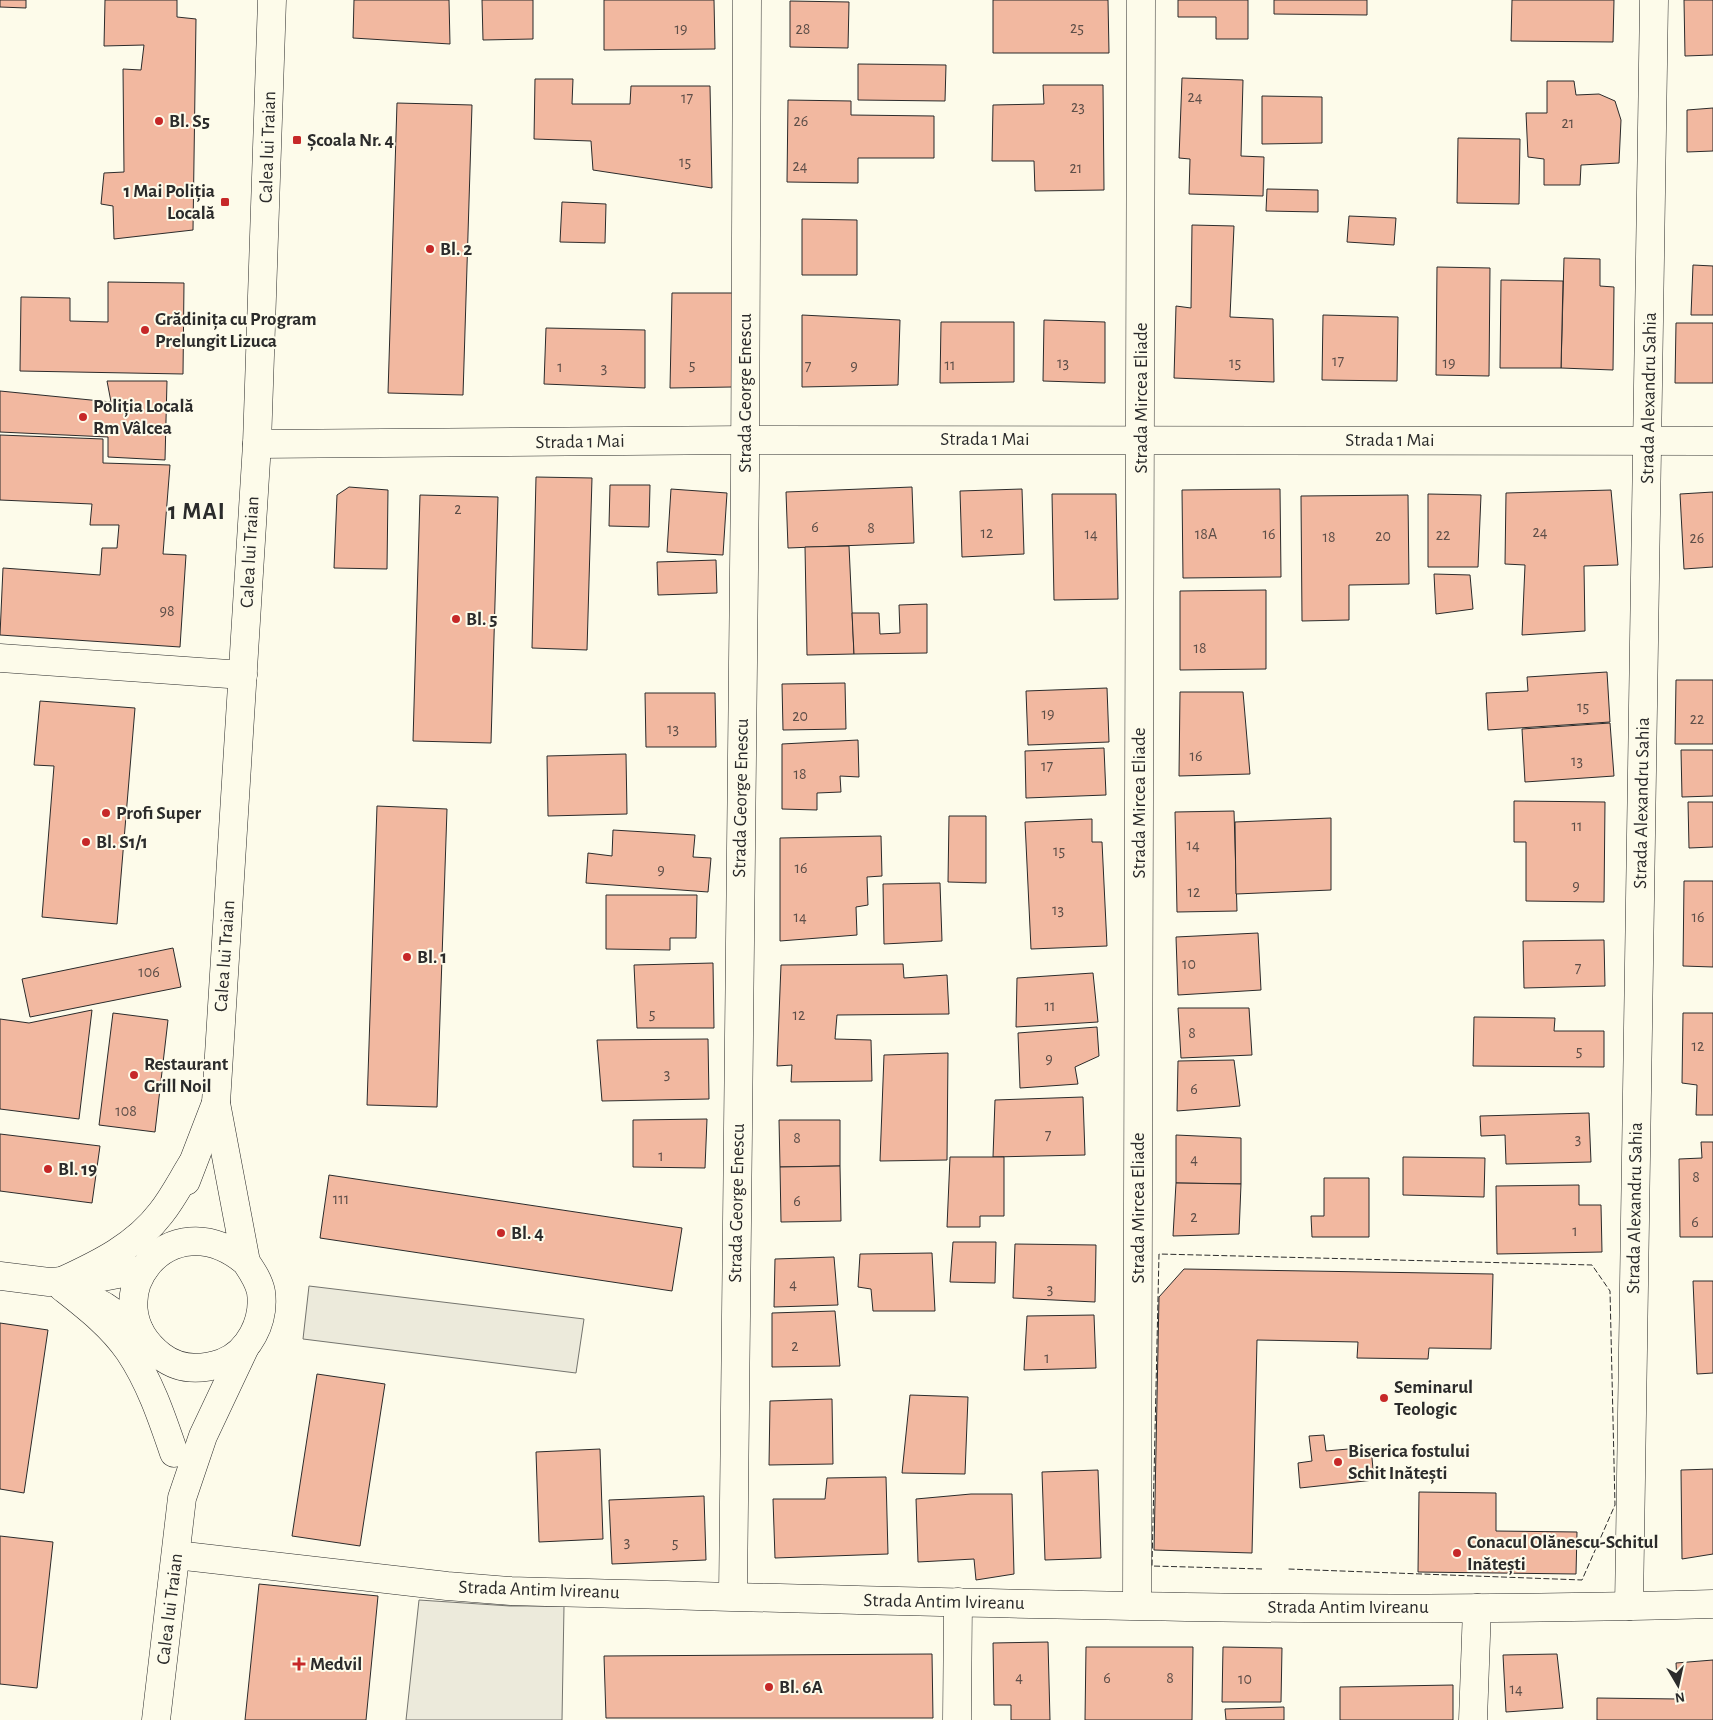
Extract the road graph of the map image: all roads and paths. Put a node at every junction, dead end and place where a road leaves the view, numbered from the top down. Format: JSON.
{"nodes":[{"id":1,"x":272,"y":0,"type":"edge"},
{"id":2,"x":747,"y":0,"type":"edge"},
{"id":3,"x":1141,"y":0,"type":"edge"},
{"id":4,"x":1654,"y":0,"type":"edge"},
{"id":5,"x":1141,"y":439,"type":"junction"},
{"id":6,"x":745,"y":440,"type":"junction"},
{"id":7,"x":1648,"y":441,"type":"junction"},
{"id":8,"x":1713,"y":441,"type":"edge"},
{"id":9,"x":256,"y":444,"type":"junction"},
{"id":10,"x":0,"y":658,"type":"edge"},
{"id":11,"x":243,"y":675,"type":"junction"},
{"id":12,"x":216,"y":1103,"type":"junction"},
{"id":13,"x":192,"y":1164,"type":"junction"},
{"id":14,"x":151,"y":1261,"type":"junction"},
{"id":15,"x":246,"y":1262,"type":"junction"},
{"id":16,"x":0,"y":1276,"type":"edge"},
{"id":17,"x":57,"y":1284,"type":"junction"},
{"id":18,"x":144,"y":1339,"type":"junction"},
{"id":19,"x":245,"y":1347,"type":"junction"},
{"id":20,"x":174,"y":1453,"type":"junction"},
{"id":21,"x":182,"y":1498,"type":"junction"},
{"id":22,"x":176,"y":1555,"type":"junction"},
{"id":23,"x":733,"y":1596,"type":"junction"},
{"id":24,"x":958,"y":1602,"type":"junction"},
{"id":25,"x":1713,"y":1604,"type":"edge"},
{"id":26,"x":1137,"y":1605,"type":"junction"},
{"id":27,"x":1629,"y":1606,"type":"junction"},
{"id":28,"x":1477,"y":1608,"type":"junction"},
{"id":29,"x":156,"y":1720,"type":"edge"},
{"id":30,"x":957,"y":1720,"type":"edge"},
{"id":31,"x":1473,"y":1720,"type":"edge"}],
"edges":[{"from":1,"to":9,"type":"street","name":"Calea lui Traian"},
{"from":2,"to":6,"type":"street","name":"Strada George Enescu"},
{"from":3,"to":5,"type":"street","name":"Strada Mircea Eliade"},
{"from":4,"to":7,"type":"street","name":"Strada Alexandru Sahia"},
{"from":5,"to":6,"type":"street","name":"Strada 1 Mai"},
{"from":5,"to":7,"type":"street","name":"Strada 1 Mai"},
{"from":5,"to":26,"type":"street","name":"Strada Mircea Eliade"},
{"from":6,"to":9,"type":"street","name":"Strada 1 Mai"},
{"from":6,"to":23,"type":"street","name":"Strada George Enescu"},
{"from":7,"to":8,"type":"street","name":"Strada 1 Mai"},
{"from":7,"to":27,"type":"street","name":"Strada Alexandru Sahia"},
{"from":9,"to":11,"type":"street","name":"Calea lui Traian"},
{"from":10,"to":11,"type":"street"},
{"from":11,"to":12,"type":"street","name":"Calea lui Traian"},
{"from":12,"to":13,"type":"street","name":"Calea lui Traian"},
{"from":12,"to":15,"type":"street","name":"Calea lui Traian"},
{"from":13,"to":14,"type":"street","name":"Calea lui Traian"},
{"from":13,"to":17,"type":"street"},
{"from":14,"to":15,"type":"street"},
{"from":14,"to":17,"type":"street"},
{"from":14,"to":18,"type":"street"},
{"from":15,"to":19,"type":"street"},
{"from":16,"to":17,"type":"street"},
{"from":17,"to":18,"type":"street"},
{"from":17,"to":20,"type":"street"},
{"from":18,"to":19,"type":"street"},
{"from":18,"to":20,"type":"street","name":"Calea lui Traian"},
{"from":19,"to":21,"type":"street","name":"Calea lui Traian"},
{"from":20,"to":21,"type":"street","name":"Calea lui Traian"},
{"from":21,"to":22,"type":"street","name":"Calea lui Traian"},
{"from":22,"to":23,"type":"street","name":"Strada Antim Ivireanu"},
{"from":22,"to":29,"type":"street","name":"Calea lui Traian"},
{"from":23,"to":24,"type":"street","name":"Strada Antim Ivireanu"},
{"from":24,"to":26,"type":"street","name":"Strada Antim Ivireanu"},
{"from":24,"to":30,"type":"street"},
{"from":25,"to":27,"type":"street","name":"Strada Antim Ivireanu"},
{"from":26,"to":28,"type":"street","name":"Strada Antim Ivireanu"},
{"from":27,"to":28,"type":"street","name":"Strada Antim Ivireanu"},
{"from":28,"to":31,"type":"street"}]}
